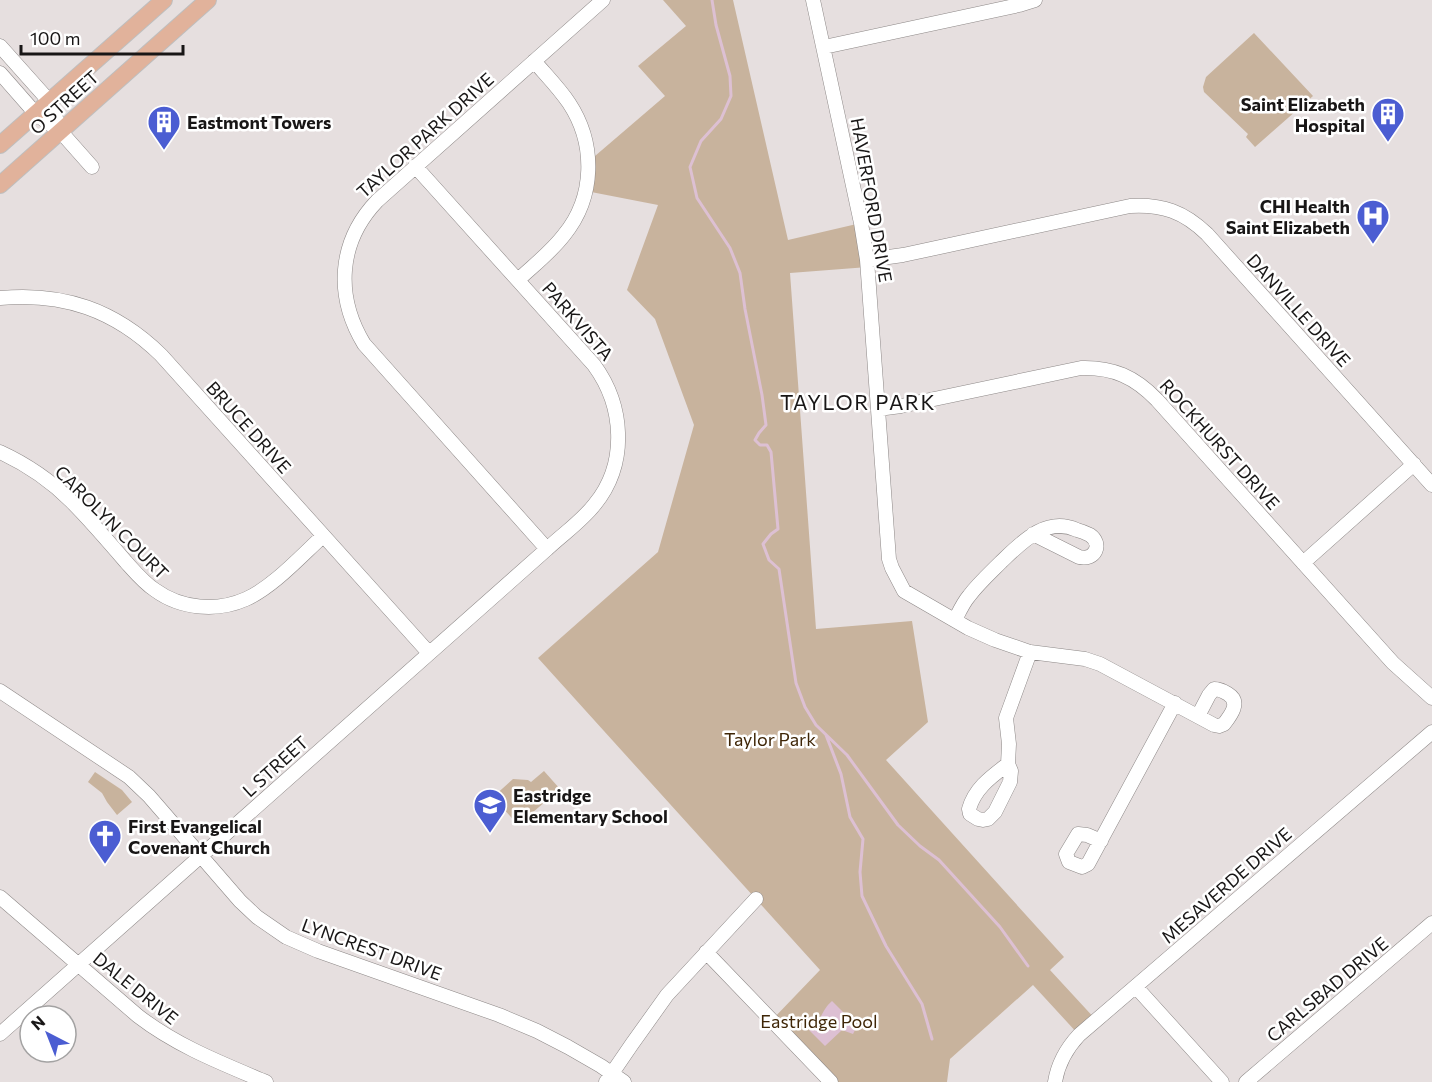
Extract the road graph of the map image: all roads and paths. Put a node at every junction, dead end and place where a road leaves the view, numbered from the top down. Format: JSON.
{"nodes":[{"id":1,"x":164,"y":0,"type":"edge"},
{"id":2,"x":208,"y":0,"type":"edge"},
{"id":3,"x":603,"y":0,"type":"edge"},
{"id":4,"x":813,"y":0,"type":"edge"},
{"id":5,"x":1035,"y":0,"type":"edge"},
{"id":6,"x":0,"y":46,"type":"edge"},
{"id":7,"x":824,"y":47,"type":"junction"},
{"id":8,"x":534,"y":61,"type":"junction"},
{"id":9,"x":0,"y":73,"type":"edge"},
{"id":10,"x":50,"y":102,"type":"junction"},
{"id":11,"x":36,"y":114,"type":"junction"},
{"id":12,"x":61,"y":132,"type":"junction"},
{"id":13,"x":0,"y":145,"type":"edge"},
{"id":14,"x":415,"y":166,"type":"junction"},
{"id":15,"x":92,"y":167,"type":"dead end"},
{"id":16,"x":0,"y":185,"type":"edge"},
{"id":17,"x":867,"y":260,"type":"junction"},
{"id":18,"x":518,"y":280,"type":"junction"},
{"id":19,"x":0,"y":298,"type":"edge"},
{"id":20,"x":878,"y":409,"type":"junction"},
{"id":21,"x":0,"y":452,"type":"edge"},
{"id":22,"x":1414,"y":464,"type":"junction"},
{"id":23,"x":1432,"y":485,"type":"edge"},
{"id":24,"x":1033,"y":534,"type":"dead end"},
{"id":25,"x":323,"y":536,"type":"junction"},
{"id":26,"x":548,"y":549,"type":"junction"},
{"id":27,"x":1303,"y":563,"type":"junction"},
{"id":28,"x":955,"y":620,"type":"junction"},
{"id":29,"x":1030,"y":652,"type":"junction"},
{"id":30,"x":429,"y":653,"type":"junction"},
{"id":31,"x":0,"y":691,"type":"edge"},
{"id":32,"x":1432,"y":698,"type":"edge"},
{"id":33,"x":1175,"y":703,"type":"junction"},
{"id":34,"x":1198,"y":716,"type":"dead end"},
{"id":35,"x":1432,"y":732,"type":"edge"},
{"id":36,"x":1008,"y":764,"type":"dead end"},
{"id":37,"x":1101,"y":841,"type":"dead end"},
{"id":38,"x":200,"y":856,"type":"junction"},
{"id":39,"x":0,"y":897,"type":"edge"},
{"id":40,"x":756,"y":899,"type":"dead end"},
{"id":41,"x":1432,"y":923,"type":"edge"},
{"id":42,"x":706,"y":952,"type":"junction"},
{"id":43,"x":78,"y":965,"type":"junction"},
{"id":44,"x":1136,"y":987,"type":"junction"},
{"id":45,"x":0,"y":1034,"type":"edge"},
{"id":46,"x":609,"y":1078,"type":"edge"},
{"id":47,"x":1055,"y":1079,"type":"edge"},
{"id":48,"x":266,"y":1082,"type":"edge"},
{"id":49,"x":624,"y":1082,"type":"edge"},
{"id":50,"x":831,"y":1082,"type":"edge"},
{"id":51,"x":1222,"y":1082,"type":"edge"},
{"id":52,"x":1246,"y":1082,"type":"edge"}],
"edges":[{"from":1,"to":10,"type":"main road","name":"O STREET"},
{"from":2,"to":12,"type":"main road","name":"O STREET"},
{"from":3,"to":8,"type":"street","name":"TAYLOR PARK DRIVE"},
{"from":4,"to":7,"type":"street","name":"HAVERFORD DRIVE"},
{"from":5,"to":7,"type":"street"},
{"from":6,"to":10,"type":"street"},
{"from":7,"to":17,"type":"street","name":"HAVERFORD DRIVE"},
{"from":8,"to":14,"type":"street","name":"TAYLOR PARK DRIVE"},
{"from":8,"to":18,"type":"street"},
{"from":9,"to":11,"type":"street"},
{"from":10,"to":11,"type":"main road","name":"O STREET"},
{"from":10,"to":12,"type":"street"},
{"from":11,"to":12,"type":"street"},
{"from":11,"to":13,"type":"main road","name":"O STREET"},
{"from":12,"to":15,"type":"street"},
{"from":12,"to":16,"type":"main road","name":"O STREET"},
{"from":14,"to":18,"type":"street","name":"PARKVISTA"},
{"from":14,"to":26,"type":"street","name":"TAYLOR PARK DRIVE"},
{"from":17,"to":20,"type":"street","name":"HAVERFORD DRIVE"},
{"from":17,"to":22,"type":"street","name":"DANVILLE DRIVE"},
{"from":18,"to":26,"type":"street","name":"PARKVISTA"},
{"from":19,"to":25,"type":"street","name":"BRUCE DRIVE"},
{"from":20,"to":27,"type":"street","name":"ROCKHURST DRIVE"},
{"from":20,"to":28,"type":"street","name":"HAVERFORD DRIVE"},
{"from":21,"to":25,"type":"street","name":"CAROLYN COURT"},
{"from":22,"to":23,"type":"street","name":"DANVILLE DRIVE"},
{"from":22,"to":27,"type":"street"},
{"from":24,"to":28,"type":"street"},
{"from":25,"to":30,"type":"street","name":"BRUCE DRIVE"},
{"from":26,"to":30,"type":"street","name":"L STREET"},
{"from":27,"to":32,"type":"street","name":"ROCKHURST DRIVE"},
{"from":28,"to":29,"type":"street"},
{"from":29,"to":33,"type":"street"},
{"from":29,"to":36,"type":"street"},
{"from":30,"to":38,"type":"street","name":"L STREET"},
{"from":31,"to":38,"type":"street","name":"LYNCREST DRIVE"},
{"from":33,"to":34,"type":"street"},
{"from":33,"to":37,"type":"street"},
{"from":35,"to":44,"type":"street","name":"MESAVERDE DRIVE"},
{"from":38,"to":43,"type":"street","name":"L STREET"},
{"from":38,"to":46,"type":"street","name":"LYNCREST DRIVE"},
{"from":39,"to":43,"type":"street","name":"DALE DRIVE"},
{"from":40,"to":42,"type":"street"},
{"from":41,"to":52,"type":"street","name":"CARLSBAD DRIVE"},
{"from":42,"to":46,"type":"street"},
{"from":42,"to":50,"type":"street"},
{"from":43,"to":45,"type":"street","name":"L STREET"},
{"from":43,"to":48,"type":"street","name":"DALE DRIVE"},
{"from":44,"to":47,"type":"street","name":"MESAVERDE DRIVE"},
{"from":44,"to":51,"type":"street"},
{"from":46,"to":49,"type":"street","name":"LYNCREST DRIVE"}]}
